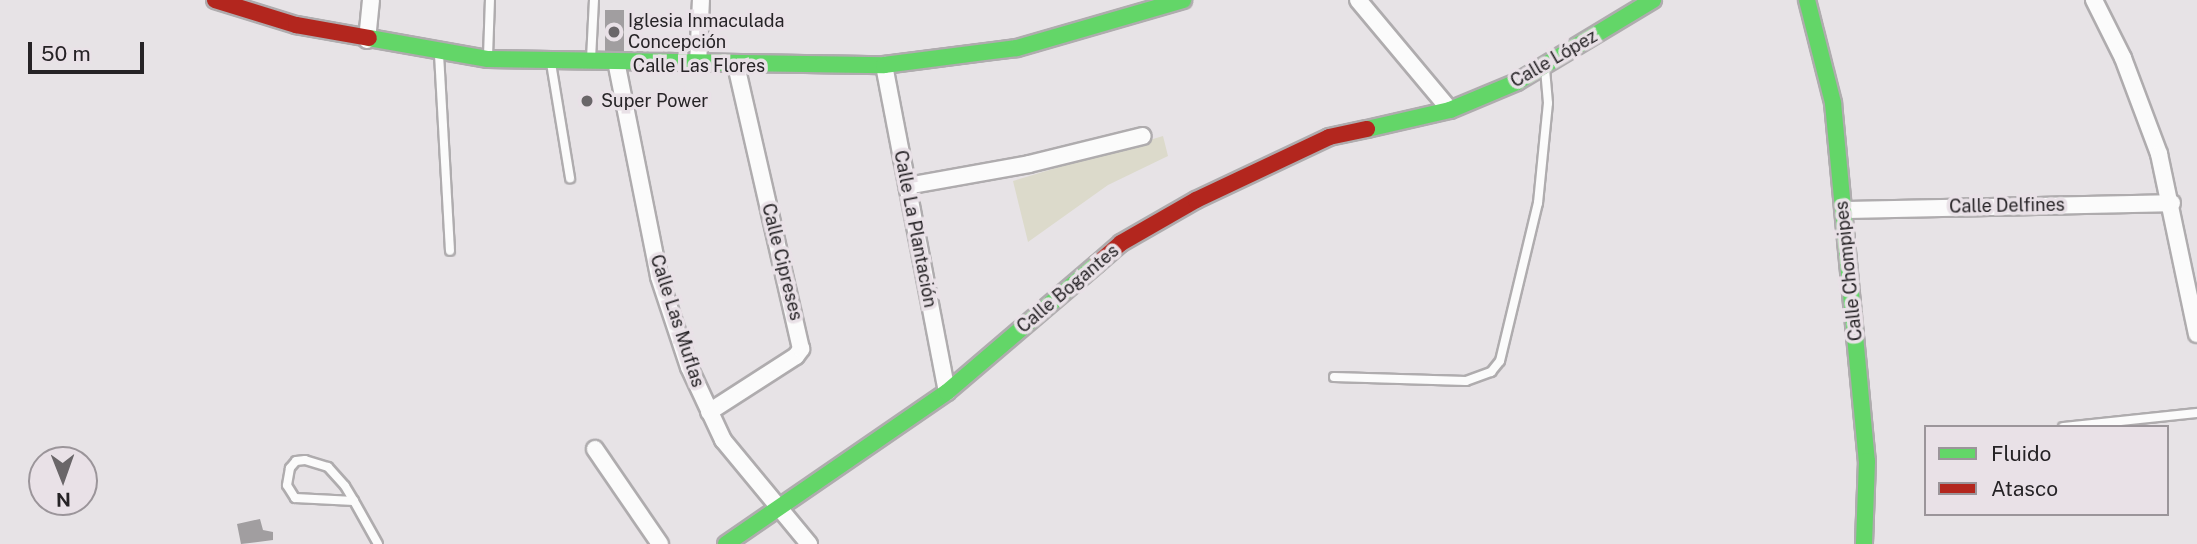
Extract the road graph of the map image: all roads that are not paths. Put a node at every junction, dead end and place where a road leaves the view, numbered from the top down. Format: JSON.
{"nodes":[{"id":1,"x":215,"y":0,"type":"edge"},
{"id":2,"x":371,"y":0,"type":"edge"},
{"id":3,"x":490,"y":0,"type":"edge"},
{"id":4,"x":594,"y":0,"type":"edge"},
{"id":5,"x":701,"y":0,"type":"edge"},
{"id":6,"x":1183,"y":0,"type":"edge"},
{"id":7,"x":1358,"y":0,"type":"edge"},
{"id":8,"x":1653,"y":0,"type":"edge"},
{"id":9,"x":1807,"y":0,"type":"edge"},
{"id":10,"x":2094,"y":0,"type":"edge"},
{"id":11,"x":367,"y":40,"type":"junction"},
{"id":12,"x":438,"y":51,"type":"junction"},
{"id":13,"x":488,"y":59,"type":"junction"},
{"id":14,"x":551,"y":63,"type":"junction"},
{"id":15,"x":591,"y":65,"type":"junction"},
{"id":16,"x":617,"y":65,"type":"junction"},
{"id":17,"x":698,"y":65,"type":"junction"},
{"id":18,"x":884,"y":65,"type":"junction"},
{"id":19,"x":736,"y":66,"type":"junction"},
{"id":20,"x":1544,"y":66,"type":"junction"},
{"id":21,"x":1450,"y":110,"type":"junction"},
{"id":22,"x":1143,"y":136,"type":"dead end"},
{"id":23,"x":570,"y":178,"type":"dead end"},
{"id":24,"x":907,"y":186,"type":"junction"},
{"id":25,"x":2172,"y":203,"type":"junction"},
{"id":26,"x":1843,"y":210,"type":"junction"},
{"id":27,"x":450,"y":251,"type":"dead end"},
{"id":28,"x":2197,"y":334,"type":"edge"},
{"id":29,"x":1334,"y":377,"type":"dead end"},
{"id":30,"x":947,"y":392,"type":"junction"},
{"id":31,"x":709,"y":412,"type":"junction"},
{"id":32,"x":2197,"y":412,"type":"edge"},
{"id":33,"x":2081,"y":425,"type":"edge"},
{"id":34,"x":595,"y":449,"type":"dead end"},
{"id":35,"x":354,"y":501,"type":"junction"},
{"id":36,"x":780,"y":510,"type":"junction"},
{"id":37,"x":378,"y":544,"type":"edge"},
{"id":38,"x":660,"y":544,"type":"edge"},
{"id":39,"x":726,"y":544,"type":"edge"},
{"id":40,"x":809,"y":544,"type":"edge"},
{"id":41,"x":1864,"y":544,"type":"edge"}],
"edges":[{"from":1,"to":11,"type":"street","name":"Calle Las Flores"},
{"from":2,"to":11,"type":"street"},
{"from":3,"to":13,"type":"lane"},
{"from":4,"to":15,"type":"lane"},
{"from":5,"to":17,"type":"street"},
{"from":6,"to":18,"type":"street","name":"Calle Las Flores"},
{"from":7,"to":21,"type":"street"},
{"from":8,"to":20,"type":"street","name":"Calle López"},
{"from":9,"to":26,"type":"street","name":"Calle Chompipes"},
{"from":10,"to":25,"type":"street"},
{"from":11,"to":12,"type":"street","name":"Calle Las Flores"},
{"from":12,"to":13,"type":"street","name":"Calle Las Flores"},
{"from":12,"to":27,"type":"lane"},
{"from":13,"to":14,"type":"street","name":"Calle Las Flores"},
{"from":14,"to":15,"type":"street","name":"Calle Las Flores"},
{"from":14,"to":23,"type":"lane"},
{"from":15,"to":16,"type":"street","name":"Calle Las Flores"},
{"from":16,"to":17,"type":"street","name":"Calle Las Flores"},
{"from":16,"to":31,"type":"street","name":"Calle Las Muflas"},
{"from":17,"to":19,"type":"street","name":"Calle Las Flores"},
{"from":18,"to":19,"type":"street","name":"Calle Las Flores"},
{"from":18,"to":24,"type":"street","name":"Calle La Plantación"},
{"from":19,"to":31,"type":"street","name":"Calle Cipreses"},
{"from":20,"to":21,"type":"street","name":"Calle López"},
{"from":20,"to":29,"type":"lane"},
{"from":21,"to":30,"type":"street","name":"Calle Bogantes"},
{"from":22,"to":24,"type":"street"},
{"from":24,"to":30,"type":"street","name":"Calle La Plantación"},
{"from":25,"to":26,"type":"street","name":"Calle Delfines"},
{"from":25,"to":28,"type":"street"},
{"from":26,"to":41,"type":"street","name":"Calle Chompipes"},
{"from":30,"to":36,"type":"street","name":"Calle Bogantes"},
{"from":31,"to":36,"type":"street","name":"Calle Las Muflas"},
{"from":32,"to":33,"type":"lane"},
{"from":34,"to":38,"type":"street"},
{"from":35,"to":35,"type":"lane"},
{"from":35,"to":37,"type":"lane"},
{"from":36,"to":39,"type":"street","name":"Calle Bogantes"},
{"from":36,"to":40,"type":"street","name":"Calle Las Muflas"}]}
